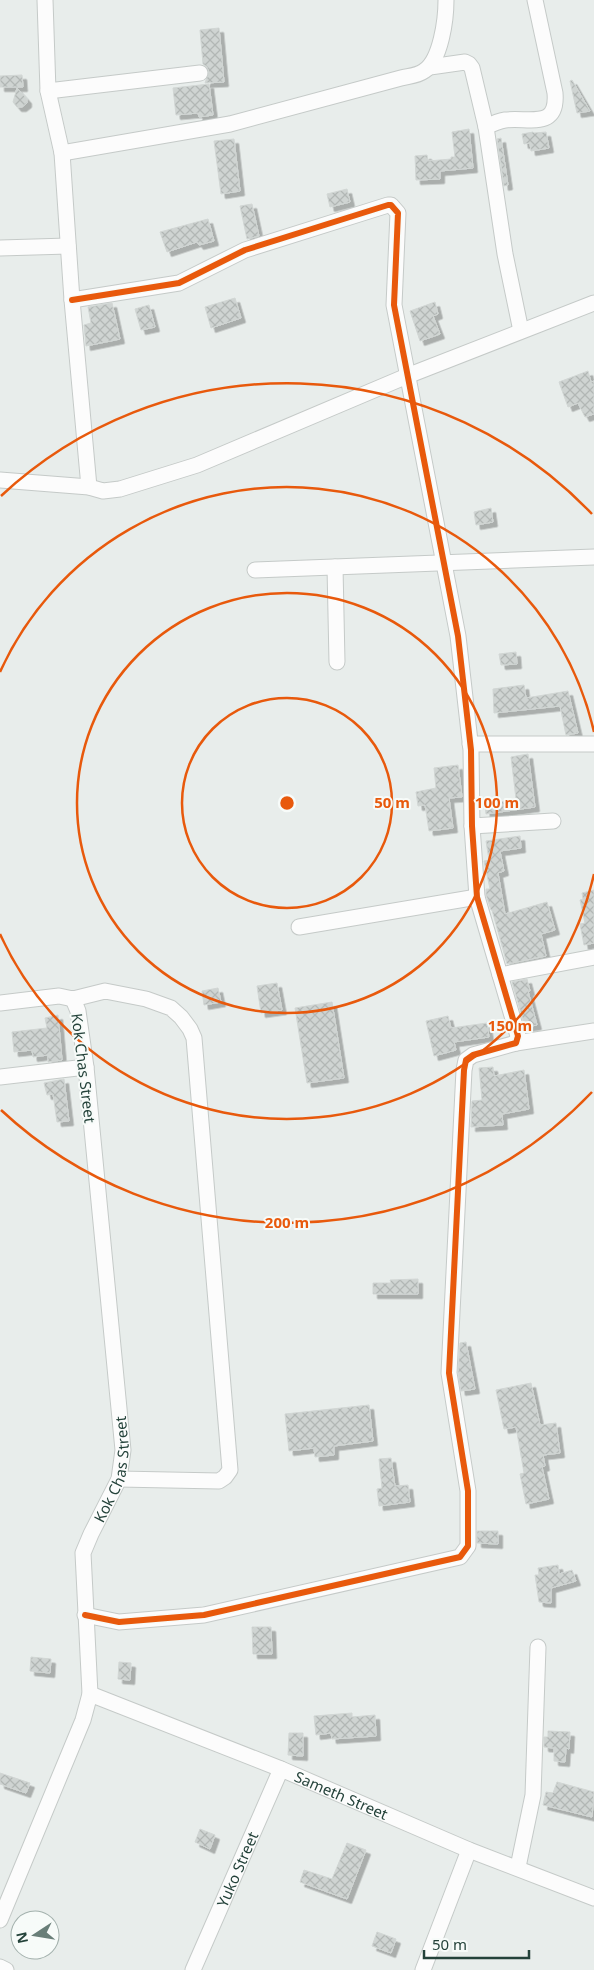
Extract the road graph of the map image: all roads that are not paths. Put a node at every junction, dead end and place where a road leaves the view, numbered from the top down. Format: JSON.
{"nodes":[{"id":1,"x":45,"y":0,"type":"edge"},
{"id":2,"x":446,"y":0,"type":"edge"},
{"id":3,"x":536,"y":0,"type":"edge"},
{"id":4,"x":430,"y":66,"type":"junction"},
{"id":5,"x":200,"y":73,"type":"dead end"},
{"id":6,"x":48,"y":91,"type":"junction"},
{"id":7,"x":486,"y":127,"type":"junction"},
{"id":8,"x":62,"y":153,"type":"junction"},
{"id":9,"x":68,"y":246,"type":"junction"},
{"id":10,"x":0,"y":248,"type":"edge"},
{"id":11,"x":72,"y":300,"type":"junction"},
{"id":12,"x":594,"y":304,"type":"edge"},
{"id":13,"x":521,"y":331,"type":"junction"},
{"id":14,"x":407,"y":376,"type":"junction"},
{"id":15,"x":0,"y":480,"type":"edge"},
{"id":16,"x":89,"y":488,"type":"junction"},
{"id":17,"x":594,"y":557,"type":"edge"},
{"id":18,"x":445,"y":562,"type":"junction"},
{"id":19,"x":335,"y":567,"type":"junction"},
{"id":20,"x":255,"y":570,"type":"dead end"},
{"id":21,"x":337,"y":662,"type":"dead end"},
{"id":22,"x":470,"y":744,"type":"junction"},
{"id":23,"x":594,"y":744,"type":"edge"},
{"id":24,"x":553,"y":820,"type":"dead end"},
{"id":25,"x":472,"y":826,"type":"junction"},
{"id":26,"x":477,"y":897,"type":"junction"},
{"id":27,"x":299,"y":927,"type":"dead end"},
{"id":28,"x":594,"y":956,"type":"edge"},
{"id":29,"x":500,"y":975,"type":"junction"},
{"id":30,"x":73,"y":999,"type":"junction"},
{"id":31,"x":0,"y":1003,"type":"edge"},
{"id":32,"x":594,"y":1031,"type":"edge"},
{"id":33,"x":516,"y":1043,"type":"junction"},
{"id":34,"x":86,"y":1068,"type":"junction"},
{"id":35,"x":0,"y":1077,"type":"edge"},
{"id":36,"x":119,"y":1479,"type":"junction"},
{"id":37,"x":85,"y":1616,"type":"junction"},
{"id":38,"x":538,"y":1647,"type":"dead end"},
{"id":39,"x":90,"y":1694,"type":"junction"},
{"id":40,"x":281,"y":1769,"type":"junction"},
{"id":41,"x":470,"y":1850,"type":"junction"},
{"id":42,"x":518,"y":1867,"type":"junction"},
{"id":43,"x":594,"y":1898,"type":"edge"},
{"id":44,"x":0,"y":1920,"type":"edge"},
{"id":45,"x":0,"y":1967,"type":"edge"},
{"id":46,"x":6,"y":1970,"type":"edge"},
{"id":47,"x":193,"y":1970,"type":"edge"},
{"id":48,"x":423,"y":1970,"type":"edge"}],
"edges":[{"from":1,"to":6,"type":"street"},
{"from":2,"to":4,"type":"street"},
{"from":3,"to":7,"type":"street"},
{"from":4,"to":7,"type":"street"},
{"from":4,"to":8,"type":"street"},
{"from":5,"to":6,"type":"street"},
{"from":6,"to":8,"type":"street"},
{"from":7,"to":13,"type":"street"},
{"from":8,"to":9,"type":"street"},
{"from":9,"to":10,"type":"street"},
{"from":9,"to":11,"type":"street"},
{"from":11,"to":14,"type":"street"},
{"from":11,"to":16,"type":"street"},
{"from":12,"to":13,"type":"street"},
{"from":13,"to":14,"type":"street"},
{"from":14,"to":16,"type":"street"},
{"from":14,"to":18,"type":"street"},
{"from":15,"to":16,"type":"street"},
{"from":17,"to":18,"type":"street"},
{"from":18,"to":19,"type":"street"},
{"from":18,"to":22,"type":"street"},
{"from":19,"to":20,"type":"street"},
{"from":19,"to":21,"type":"street"},
{"from":22,"to":23,"type":"street"},
{"from":22,"to":25,"type":"street"},
{"from":24,"to":25,"type":"street"},
{"from":25,"to":26,"type":"street"},
{"from":26,"to":27,"type":"street"},
{"from":26,"to":29,"type":"street"},
{"from":28,"to":29,"type":"street"},
{"from":29,"to":33,"type":"street"},
{"from":30,"to":31,"type":"street"},
{"from":30,"to":34,"type":"street","name":"Kok Chas Street"},
{"from":30,"to":36,"type":"street"},
{"from":32,"to":33,"type":"street"},
{"from":33,"to":37,"type":"street"},
{"from":34,"to":35,"type":"street"},
{"from":34,"to":36,"type":"street","name":"Kok Chas Street"},
{"from":36,"to":37,"type":"street","name":"Kok Chas Street"},
{"from":37,"to":39,"type":"street","name":"Kok Chas Street"},
{"from":38,"to":42,"type":"street"},
{"from":39,"to":40,"type":"street","name":"Sameth Street"},
{"from":39,"to":44,"type":"street","name":"Kok Chas Street"},
{"from":40,"to":41,"type":"street","name":"Sameth Street"},
{"from":40,"to":47,"type":"street","name":"Yuko Street"},
{"from":41,"to":42,"type":"street","name":"Sameth Street"},
{"from":41,"to":48,"type":"street"},
{"from":42,"to":43,"type":"street","name":"Sameth Street"},
{"from":45,"to":46,"type":"street"}]}
